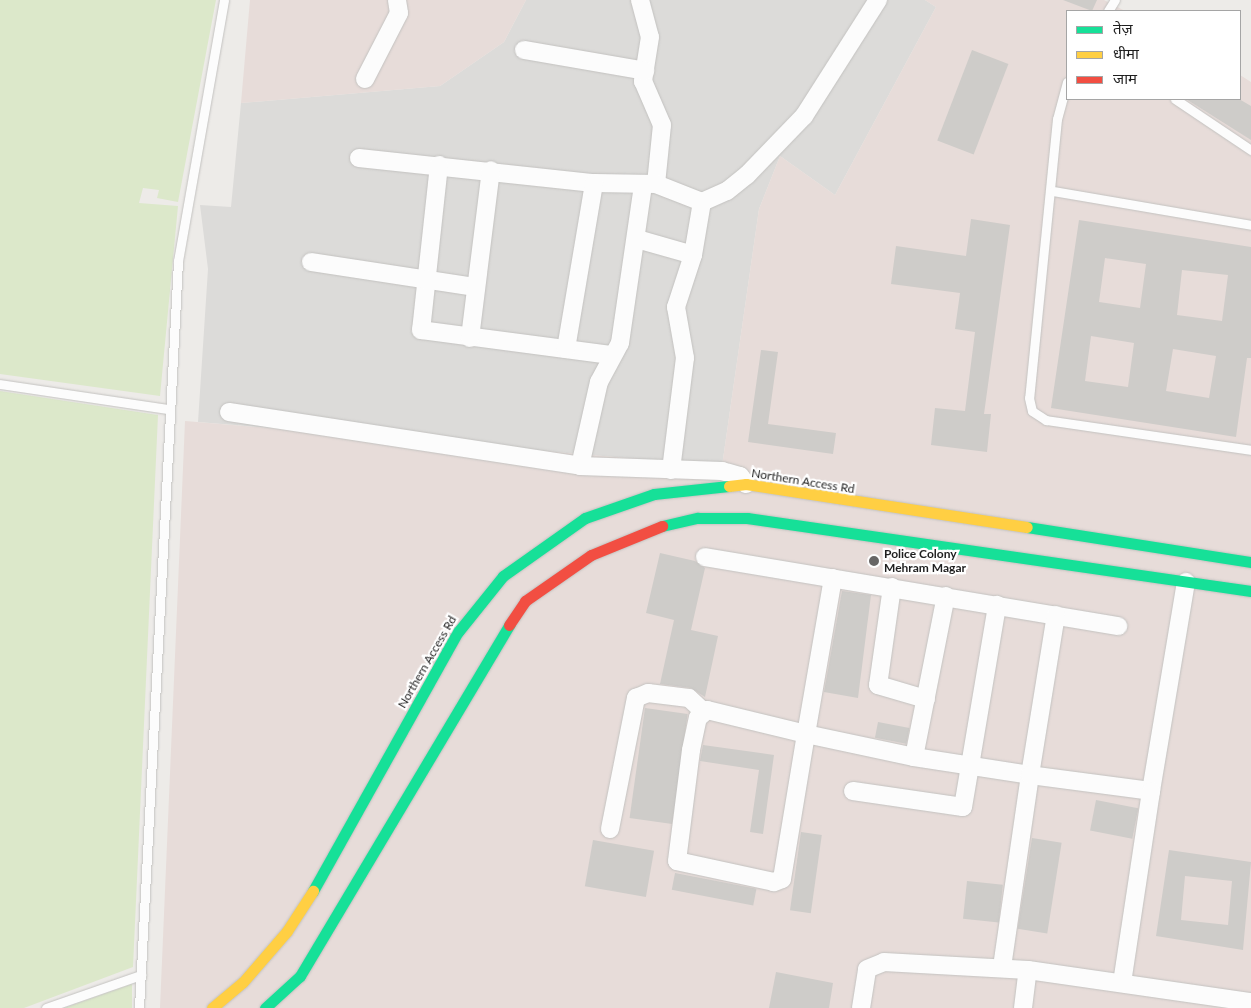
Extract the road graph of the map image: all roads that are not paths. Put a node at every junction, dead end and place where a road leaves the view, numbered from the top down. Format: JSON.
{"nodes":[{"id":1,"x":224,"y":0,"type":"edge"},
{"id":2,"x":397,"y":0,"type":"edge"},
{"id":3,"x":640,"y":0,"type":"edge"},
{"id":4,"x":878,"y":0,"type":"edge"},
{"id":5,"x":524,"y":50,"type":"dead end"},
{"id":6,"x":645,"y":71,"type":"junction"},
{"id":7,"x":365,"y":79,"type":"dead end"},
{"id":8,"x":1066,"y":86,"type":"edge"},
{"id":9,"x":1176,"y":100,"type":"edge"},
{"id":10,"x":1251,"y":150,"type":"edge"},
{"id":11,"x":359,"y":158,"type":"dead end"},
{"id":12,"x":439,"y":165,"type":"junction"},
{"id":13,"x":491,"y":170,"type":"junction"},
{"id":14,"x":594,"y":183,"type":"junction"},
{"id":15,"x":650,"y":185,"type":"junction"},
{"id":16,"x":1053,"y":191,"type":"junction"},
{"id":17,"x":702,"y":202,"type":"junction"},
{"id":18,"x":1251,"y":225,"type":"edge"},
{"id":19,"x":637,"y":239,"type":"junction"},
{"id":20,"x":693,"y":255,"type":"junction"},
{"id":21,"x":311,"y":262,"type":"dead end"},
{"id":22,"x":426,"y":281,"type":"junction"},
{"id":23,"x":475,"y":287,"type":"junction"},
{"id":24,"x":470,"y":338,"type":"junction"},
{"id":25,"x":566,"y":349,"type":"junction"},
{"id":26,"x":612,"y":355,"type":"junction"},
{"id":27,"x":0,"y":384,"type":"edge"},
{"id":28,"x":168,"y":409,"type":"junction"},
{"id":29,"x":229,"y":412,"type":"dead end"},
{"id":30,"x":1251,"y":450,"type":"edge"},
{"id":31,"x":580,"y":466,"type":"junction"},
{"id":32,"x":671,"y":470,"type":"junction"},
{"id":33,"x":746,"y":484,"type":"junction"},
{"id":34,"x":787,"y":508,"type":"junction"},
{"id":35,"x":705,"y":557,"type":"dead end"},
{"id":36,"x":1251,"y":562,"type":"edge"},
{"id":37,"x":833,"y":578,"type":"junction"},
{"id":38,"x":1186,"y":582,"type":"junction"},
{"id":39,"x":892,"y":587,"type":"junction"},
{"id":40,"x":1251,"y":591,"type":"edge"},
{"id":41,"x":946,"y":596,"type":"junction"},
{"id":42,"x":996,"y":605,"type":"junction"},
{"id":43,"x":1056,"y":615,"type":"junction"},
{"id":44,"x":1118,"y":626,"type":"dead end"},
{"id":45,"x":926,"y":698,"type":"junction"},
{"id":46,"x":703,"y":711,"type":"junction"},
{"id":47,"x":806,"y":734,"type":"junction"},
{"id":48,"x":914,"y":757,"type":"junction"},
{"id":49,"x":972,"y":767,"type":"junction"},
{"id":50,"x":1030,"y":775,"type":"junction"},
{"id":51,"x":853,"y":791,"type":"dead end"},
{"id":52,"x":1151,"y":791,"type":"junction"},
{"id":53,"x":610,"y":829,"type":"dead end"},
{"id":54,"x":1002,"y":967,"type":"junction"},
{"id":55,"x":1028,"y":970,"type":"junction"},
{"id":56,"x":140,"y":975,"type":"junction"},
{"id":57,"x":1122,"y":983,"type":"junction"},
{"id":58,"x":1251,"y":1002,"type":"edge"},
{"id":59,"x":46,"y":1008,"type":"edge"},
{"id":60,"x":139,"y":1008,"type":"edge"},
{"id":61,"x":212,"y":1008,"type":"edge"},
{"id":62,"x":265,"y":1008,"type":"edge"},
{"id":63,"x":861,"y":1008,"type":"edge"},
{"id":64,"x":1023,"y":1008,"type":"edge"}],
"edges":[{"from":1,"to":28,"type":"lane"},
{"from":2,"to":7,"type":"street"},
{"from":3,"to":6,"type":"street"},
{"from":4,"to":17,"type":"street"},
{"from":5,"to":6,"type":"street"},
{"from":6,"to":15,"type":"street"},
{"from":8,"to":16,"type":"lane"},
{"from":9,"to":10,"type":"lane"},
{"from":11,"to":12,"type":"street"},
{"from":12,"to":13,"type":"street"},
{"from":12,"to":22,"type":"street"},
{"from":13,"to":14,"type":"street"},
{"from":13,"to":23,"type":"street"},
{"from":14,"to":15,"type":"street"},
{"from":14,"to":25,"type":"street"},
{"from":15,"to":17,"type":"street"},
{"from":15,"to":19,"type":"street"},
{"from":16,"to":18,"type":"lane"},
{"from":16,"to":30,"type":"lane"},
{"from":17,"to":20,"type":"street"},
{"from":19,"to":20,"type":"street"},
{"from":19,"to":26,"type":"street"},
{"from":20,"to":32,"type":"street"},
{"from":21,"to":22,"type":"street"},
{"from":22,"to":23,"type":"street"},
{"from":22,"to":24,"type":"street"},
{"from":23,"to":24,"type":"street"},
{"from":24,"to":25,"type":"street"},
{"from":25,"to":26,"type":"street"},
{"from":26,"to":31,"type":"street"},
{"from":27,"to":28,"type":"lane"},
{"from":28,"to":56,"type":"lane"},
{"from":29,"to":31,"type":"street"},
{"from":31,"to":32,"type":"street"},
{"from":32,"to":33,"type":"street"},
{"from":33,"to":34,"type":"main road","name":"Northern Access Rd"},
{"from":33,"to":61,"type":"main road","name":"Northern Access Rd"},
{"from":34,"to":36,"type":"main road","name":"Northern Access Rd"},
{"from":34,"to":38,"type":"main road","name":"Northern Access Rd"},
{"from":34,"to":62,"type":"main road","name":"Northern Access Rd"},
{"from":35,"to":37,"type":"street"},
{"from":37,"to":39,"type":"street"},
{"from":37,"to":47,"type":"street"},
{"from":38,"to":40,"type":"main road","name":"Northern Access Rd"},
{"from":38,"to":52,"type":"street"},
{"from":39,"to":41,"type":"street"},
{"from":39,"to":45,"type":"street"},
{"from":41,"to":42,"type":"street"},
{"from":41,"to":45,"type":"street"},
{"from":42,"to":43,"type":"street"},
{"from":42,"to":49,"type":"street"},
{"from":43,"to":44,"type":"street"},
{"from":43,"to":50,"type":"street"},
{"from":45,"to":48,"type":"street"},
{"from":46,"to":47,"type":"street"},
{"from":46,"to":47,"type":"street"},
{"from":46,"to":53,"type":"street"},
{"from":47,"to":48,"type":"street"},
{"from":48,"to":49,"type":"street"},
{"from":49,"to":50,"type":"street"},
{"from":49,"to":51,"type":"street"},
{"from":50,"to":52,"type":"street"},
{"from":50,"to":54,"type":"street"},
{"from":52,"to":57,"type":"street"},
{"from":54,"to":55,"type":"street"},
{"from":54,"to":63,"type":"street"},
{"from":55,"to":57,"type":"street"},
{"from":55,"to":64,"type":"street"},
{"from":56,"to":59,"type":"lane"},
{"from":56,"to":60,"type":"lane"},
{"from":57,"to":58,"type":"street"}]}
